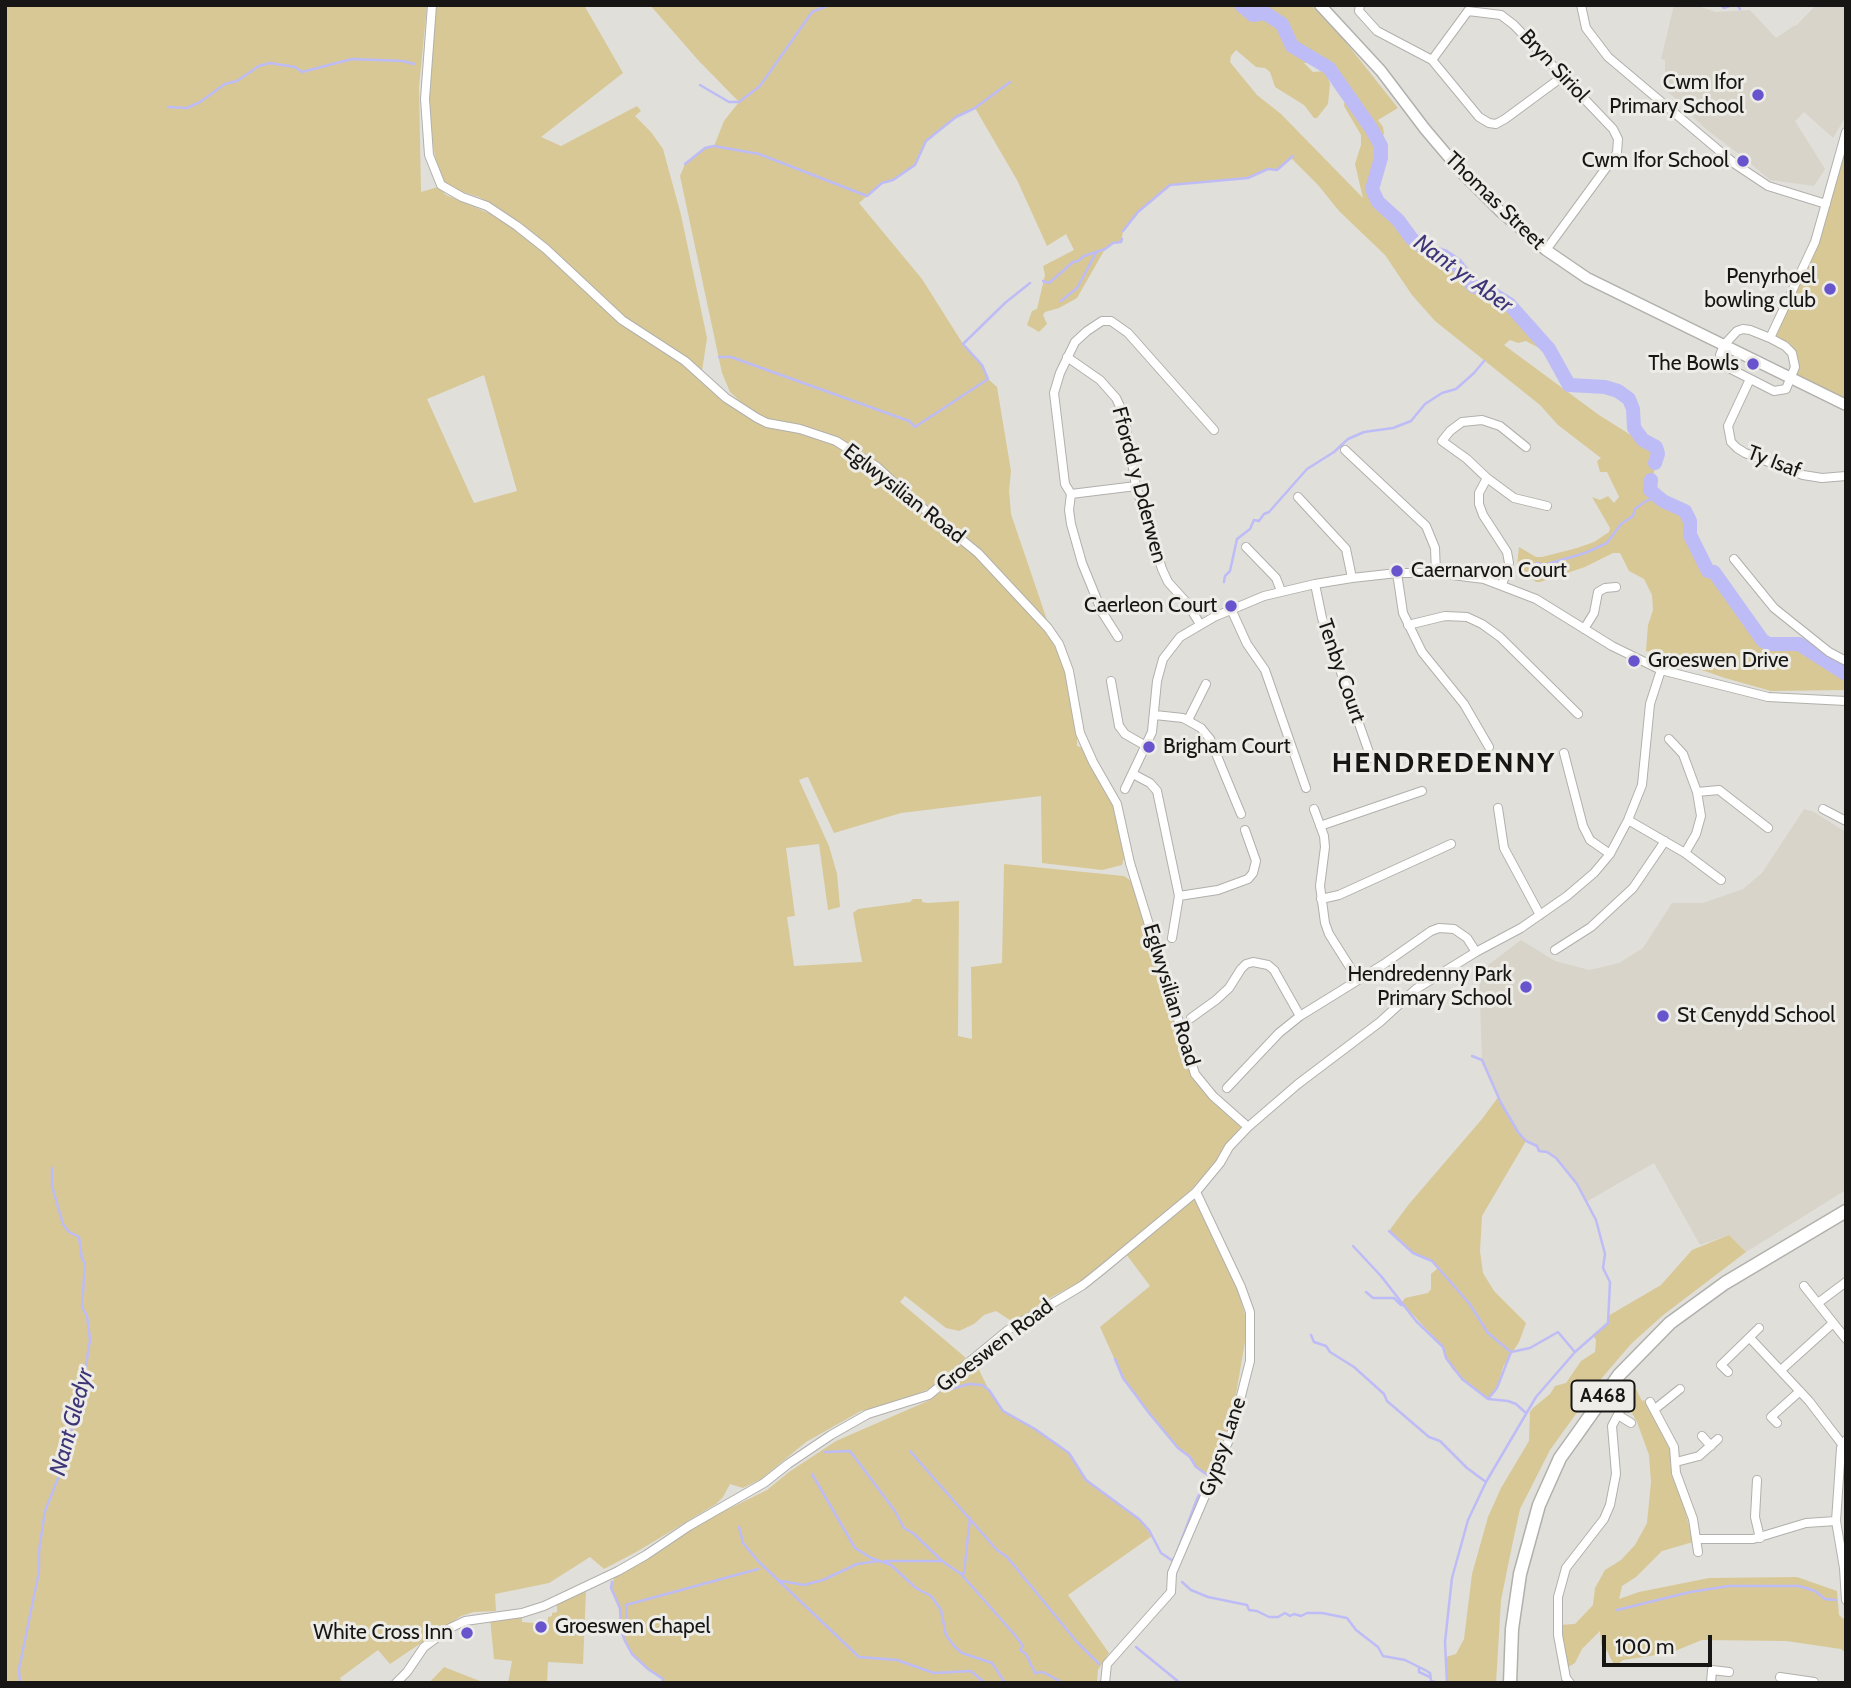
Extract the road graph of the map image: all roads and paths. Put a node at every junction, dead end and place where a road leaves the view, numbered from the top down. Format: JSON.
{"nodes":[{"id":1,"x":432,"y":5,"type":"edge"},
{"id":2,"x":1320,"y":5,"type":"edge"},
{"id":3,"x":1360,"y":5,"type":"edge"},
{"id":4,"x":1581,"y":5,"type":"edge"},
{"id":5,"x":1467,"y":8,"type":"edge"},
{"id":6,"x":1432,"y":60,"type":"junction"},
{"id":7,"x":1562,"y":77,"type":"junction"},
{"id":8,"x":1846,"y":132,"type":"edge"},
{"id":9,"x":1826,"y":204,"type":"junction"},
{"id":10,"x":1546,"y":250,"type":"junction"},
{"id":11,"x":1770,"y":338,"type":"junction"},
{"id":12,"x":1724,"y":345,"type":"junction"},
{"id":13,"x":1067,"y":357,"type":"junction"},
{"id":14,"x":1791,"y":378,"type":"junction"},
{"id":15,"x":1750,"y":379,"type":"junction"},
{"id":16,"x":1846,"y":405,"type":"edge"},
{"id":17,"x":1214,"y":430,"type":"dead end"},
{"id":18,"x":1526,"y":447,"type":"dead end"},
{"id":19,"x":1345,"y":450,"type":"dead end"},
{"id":20,"x":1845,"y":476,"type":"edge"},
{"id":21,"x":1487,"y":478,"type":"junction"},
{"id":22,"x":1136,"y":486,"type":"junction"},
{"id":23,"x":1071,"y":494,"type":"junction"},
{"id":24,"x":1298,"y":497,"type":"dead end"},
{"id":25,"x":1547,"y":506,"type":"dead end"},
{"id":26,"x":1246,"y":547,"type":"dead end"},
{"id":27,"x":1734,"y":559,"type":"dead end"},
{"id":28,"x":1397,"y":573,"type":"junction"},
{"id":29,"x":1436,"y":573,"type":"junction"},
{"id":30,"x":1352,"y":578,"type":"junction"},
{"id":31,"x":1315,"y":584,"type":"junction"},
{"id":32,"x":1502,"y":585,"type":"junction"},
{"id":33,"x":1616,"y":587,"type":"dead end"},
{"id":34,"x":1281,"y":591,"type":"junction"},
{"id":35,"x":1231,"y":609,"type":"junction"},
{"id":36,"x":1200,"y":624,"type":"junction"},
{"id":37,"x":1408,"y":625,"type":"junction"},
{"id":38,"x":1584,"y":629,"type":"junction"},
{"id":39,"x":1118,"y":637,"type":"dead end"},
{"id":40,"x":1846,"y":661,"type":"edge"},
{"id":41,"x":1661,"y":670,"type":"junction"},
{"id":42,"x":1111,"y":681,"type":"dead end"},
{"id":43,"x":1206,"y":684,"type":"dead end"},
{"id":44,"x":1846,"y":701,"type":"edge"},
{"id":45,"x":1578,"y":714,"type":"dead end"},
{"id":46,"x":1155,"y":715,"type":"junction"},
{"id":47,"x":1188,"y":720,"type":"junction"},
{"id":48,"x":1669,"y":739,"type":"dead end"},
{"id":49,"x":1146,"y":746,"type":"junction"},
{"id":50,"x":1489,"y":747,"type":"dead end"},
{"id":51,"x":1564,"y":753,"type":"dead end"},
{"id":52,"x":1371,"y":758,"type":"dead end"},
{"id":53,"x":1133,"y":774,"type":"junction"},
{"id":54,"x":1125,"y":789,"type":"dead end"},
{"id":55,"x":1306,"y":789,"type":"dead end"},
{"id":56,"x":1422,"y":791,"type":"dead end"},
{"id":57,"x":1697,"y":792,"type":"junction"},
{"id":58,"x":1498,"y":808,"type":"dead end"},
{"id":59,"x":1314,"y":809,"type":"dead end"},
{"id":60,"x":1823,"y":809,"type":"dead end"},
{"id":61,"x":1241,"y":814,"type":"dead end"},
{"id":62,"x":1628,"y":820,"type":"junction"},
{"id":63,"x":1846,"y":821,"type":"edge"},
{"id":64,"x":1320,"y":826,"type":"junction"},
{"id":65,"x":1768,"y":828,"type":"dead end"},
{"id":66,"x":1245,"y":830,"type":"dead end"},
{"id":67,"x":1665,"y":842,"type":"junction"},
{"id":68,"x":1451,"y":844,"type":"dead end"},
{"id":69,"x":1685,"y":853,"type":"junction"},
{"id":70,"x":1610,"y":854,"type":"junction"},
{"id":71,"x":1721,"y":880,"type":"dead end"},
{"id":72,"x":1180,"y":896,"type":"junction"},
{"id":73,"x":1321,"y":899,"type":"junction"},
{"id":74,"x":1540,"y":915,"type":"junction"},
{"id":75,"x":1172,"y":938,"type":"dead end"},
{"id":76,"x":1555,"y":950,"type":"dead end"},
{"id":77,"x":1476,"y":952,"type":"junction"},
{"id":78,"x":1358,"y":980,"type":"junction"},
{"id":79,"x":1300,"y":1016,"type":"junction"},
{"id":80,"x":1191,"y":1018,"type":"dead end"},
{"id":81,"x":1227,"y":1088,"type":"dead end"},
{"id":82,"x":1248,"y":1127,"type":"junction"},
{"id":83,"x":1196,"y":1192,"type":"junction"},
{"id":84,"x":1846,"y":1212,"type":"edge"},
{"id":85,"x":1846,"y":1282,"type":"edge"},
{"id":86,"x":1804,"y":1286,"type":"dead end"},
{"id":87,"x":1818,"y":1303,"type":"junction"},
{"id":88,"x":1832,"y":1324,"type":"junction"},
{"id":89,"x":1759,"y":1328,"type":"dead end"},
{"id":90,"x":1750,"y":1338,"type":"junction"},
{"id":91,"x":1846,"y":1339,"type":"edge"},
{"id":92,"x":1714,"y":1359,"type":"dead end"},
{"id":93,"x":1721,"y":1365,"type":"junction"},
{"id":94,"x":1781,"y":1370,"type":"junction"},
{"id":95,"x":1728,"y":1373,"type":"dead end"},
{"id":96,"x":1680,"y":1389,"type":"dead end"},
{"id":97,"x":1800,"y":1391,"type":"junction"},
{"id":98,"x":1771,"y":1417,"type":"dead end"},
{"id":99,"x":1631,"y":1423,"type":"dead end"},
{"id":100,"x":1702,"y":1436,"type":"dead end"},
{"id":101,"x":1718,"y":1439,"type":"dead end"},
{"id":102,"x":1844,"y":1442,"type":"edge"},
{"id":103,"x":1710,"y":1446,"type":"junction"},
{"id":104,"x":1676,"y":1462,"type":"junction"},
{"id":105,"x":1767,"y":1491,"type":"dead end"},
{"id":106,"x":1836,"y":1521,"type":"junction"},
{"id":107,"x":1760,"y":1538,"type":"junction"},
{"id":108,"x":1698,"y":1539,"type":"junction"},
{"id":109,"x":1698,"y":1552,"type":"dead end"},
{"id":110,"x":1845,"y":1599,"type":"edge"},
{"id":111,"x":1702,"y":1668,"type":"dead end"},
{"id":112,"x":1712,"y":1670,"type":"junction"},
{"id":113,"x":1730,"y":1672,"type":"dead end"},
{"id":114,"x":1780,"y":1677,"type":"dead end"},
{"id":115,"x":1568,"y":1681,"type":"edge"},
{"id":116,"x":1795,"y":1681,"type":"edge"},
{"id":117,"x":1814,"y":1682,"type":"edge"},
{"id":118,"x":396,"y":1683,"type":"edge"},
{"id":119,"x":1105,"y":1683,"type":"edge"},
{"id":120,"x":1510,"y":1683,"type":"edge"},
{"id":121,"x":1555,"y":1683,"type":"edge"},
{"id":122,"x":1710,"y":1683,"type":"edge"}],
"edges":[{"from":1,"to":82,"type":"street","name":"Eglwysilian Road"},
{"from":2,"to":10,"type":"main road","name":"Thomas Street"},
{"from":3,"to":6,"type":"street"},
{"from":4,"to":9,"type":"street"},
{"from":5,"to":6,"type":"street"},
{"from":5,"to":7,"type":"street","name":"Bryn Siriol"},
{"from":6,"to":7,"type":"street"},
{"from":7,"to":10,"type":"street","name":"Bryn Siriol"},
{"from":8,"to":9,"type":"street"},
{"from":9,"to":11,"type":"street"},
{"from":10,"to":12,"type":"main road","name":"Thomas Street"},
{"from":11,"to":12,"type":"street"},
{"from":11,"to":14,"type":"street"},
{"from":12,"to":14,"type":"main road","name":"Thomas Street"},
{"from":12,"to":15,"type":"street"},
{"from":13,"to":17,"type":"street"},
{"from":13,"to":22,"type":"street","name":"Ffordd y Dderwen"},
{"from":13,"to":23,"type":"street"},
{"from":14,"to":15,"type":"street"},
{"from":14,"to":16,"type":"main road","name":"Thomas Street"},
{"from":15,"to":20,"type":"street","name":"Ty Isaf"},
{"from":18,"to":21,"type":"street"},
{"from":19,"to":29,"type":"street"},
{"from":21,"to":25,"type":"street"},
{"from":21,"to":32,"type":"street"},
{"from":22,"to":23,"type":"street"},
{"from":22,"to":36,"type":"street","name":"Ffordd y Dderwen"},
{"from":23,"to":39,"type":"street"},
{"from":24,"to":30,"type":"street"},
{"from":26,"to":34,"type":"street"},
{"from":27,"to":40,"type":"street"},
{"from":28,"to":29,"type":"street"},
{"from":28,"to":30,"type":"street"},
{"from":28,"to":37,"type":"street"},
{"from":29,"to":32,"type":"street"},
{"from":30,"to":31,"type":"street"},
{"from":31,"to":34,"type":"street"},
{"from":31,"to":52,"type":"street","name":"Tenby Court"},
{"from":32,"to":38,"type":"street"},
{"from":33,"to":38,"type":"street"},
{"from":34,"to":35,"type":"street"},
{"from":35,"to":36,"type":"street"},
{"from":35,"to":55,"type":"street"},
{"from":36,"to":46,"type":"street"},
{"from":37,"to":45,"type":"street"},
{"from":37,"to":50,"type":"street"},
{"from":38,"to":41,"type":"street"},
{"from":41,"to":44,"type":"street"},
{"from":41,"to":62,"type":"street"},
{"from":42,"to":49,"type":"street"},
{"from":43,"to":47,"type":"street"},
{"from":46,"to":47,"type":"street"},
{"from":46,"to":49,"type":"street"},
{"from":47,"to":61,"type":"street"},
{"from":48,"to":57,"type":"street"},
{"from":49,"to":53,"type":"street"},
{"from":51,"to":70,"type":"street"},
{"from":53,"to":54,"type":"street"},
{"from":53,"to":72,"type":"street"},
{"from":56,"to":64,"type":"street"},
{"from":57,"to":65,"type":"street"},
{"from":57,"to":69,"type":"street"},
{"from":58,"to":74,"type":"street"},
{"from":59,"to":64,"type":"street"},
{"from":60,"to":63,"type":"street"},
{"from":62,"to":67,"type":"street"},
{"from":62,"to":70,"type":"street"},
{"from":64,"to":73,"type":"street"},
{"from":66,"to":72,"type":"street"},
{"from":67,"to":69,"type":"street"},
{"from":67,"to":76,"type":"street"},
{"from":68,"to":73,"type":"street"},
{"from":69,"to":71,"type":"street"},
{"from":70,"to":74,"type":"street"},
{"from":72,"to":75,"type":"street"},
{"from":73,"to":78,"type":"street"},
{"from":74,"to":77,"type":"street","name":"Groeswen Road"},
{"from":77,"to":78,"type":"street"},
{"from":77,"to":82,"type":"street","name":"Groeswen Road"},
{"from":78,"to":79,"type":"street"},
{"from":79,"to":80,"type":"street"},
{"from":79,"to":81,"type":"street"},
{"from":82,"to":83,"type":"street","name":"Groeswen Road"},
{"from":83,"to":118,"type":"street","name":"Groeswen Road"},
{"from":83,"to":119,"type":"street","name":"Gypsy Lane"},
{"from":84,"to":120,"type":"main road","number":"A468"},
{"from":85,"to":87,"type":"street"},
{"from":86,"to":87,"type":"street"},
{"from":87,"to":88,"type":"street"},
{"from":88,"to":91,"type":"street"},
{"from":88,"to":94,"type":"street"},
{"from":89,"to":90,"type":"street"},
{"from":90,"to":93,"type":"street"},
{"from":90,"to":94,"type":"street"},
{"from":92,"to":93,"type":"street"},
{"from":93,"to":95,"type":"street"},
{"from":94,"to":97,"type":"street"},
{"from":96,"to":104,"type":"street"},
{"from":97,"to":98,"type":"street"},
{"from":97,"to":102,"type":"street"},
{"from":99,"to":115,"type":"street"},
{"from":100,"to":103,"type":"street"},
{"from":101,"to":103,"type":"street"},
{"from":102,"to":106,"type":"street"},
{"from":103,"to":104,"type":"street"},
{"from":104,"to":108,"type":"street"},
{"from":105,"to":107,"type":"street"},
{"from":106,"to":107,"type":"street"},
{"from":106,"to":110,"type":"street"},
{"from":107,"to":108,"type":"street"},
{"from":108,"to":109,"type":"street"},
{"from":111,"to":112,"type":"street"},
{"from":112,"to":113,"type":"street"},
{"from":112,"to":122,"type":"street"},
{"from":114,"to":116,"type":"street"},
{"from":115,"to":121,"type":"street"},
{"from":116,"to":117,"type":"street"}]}
